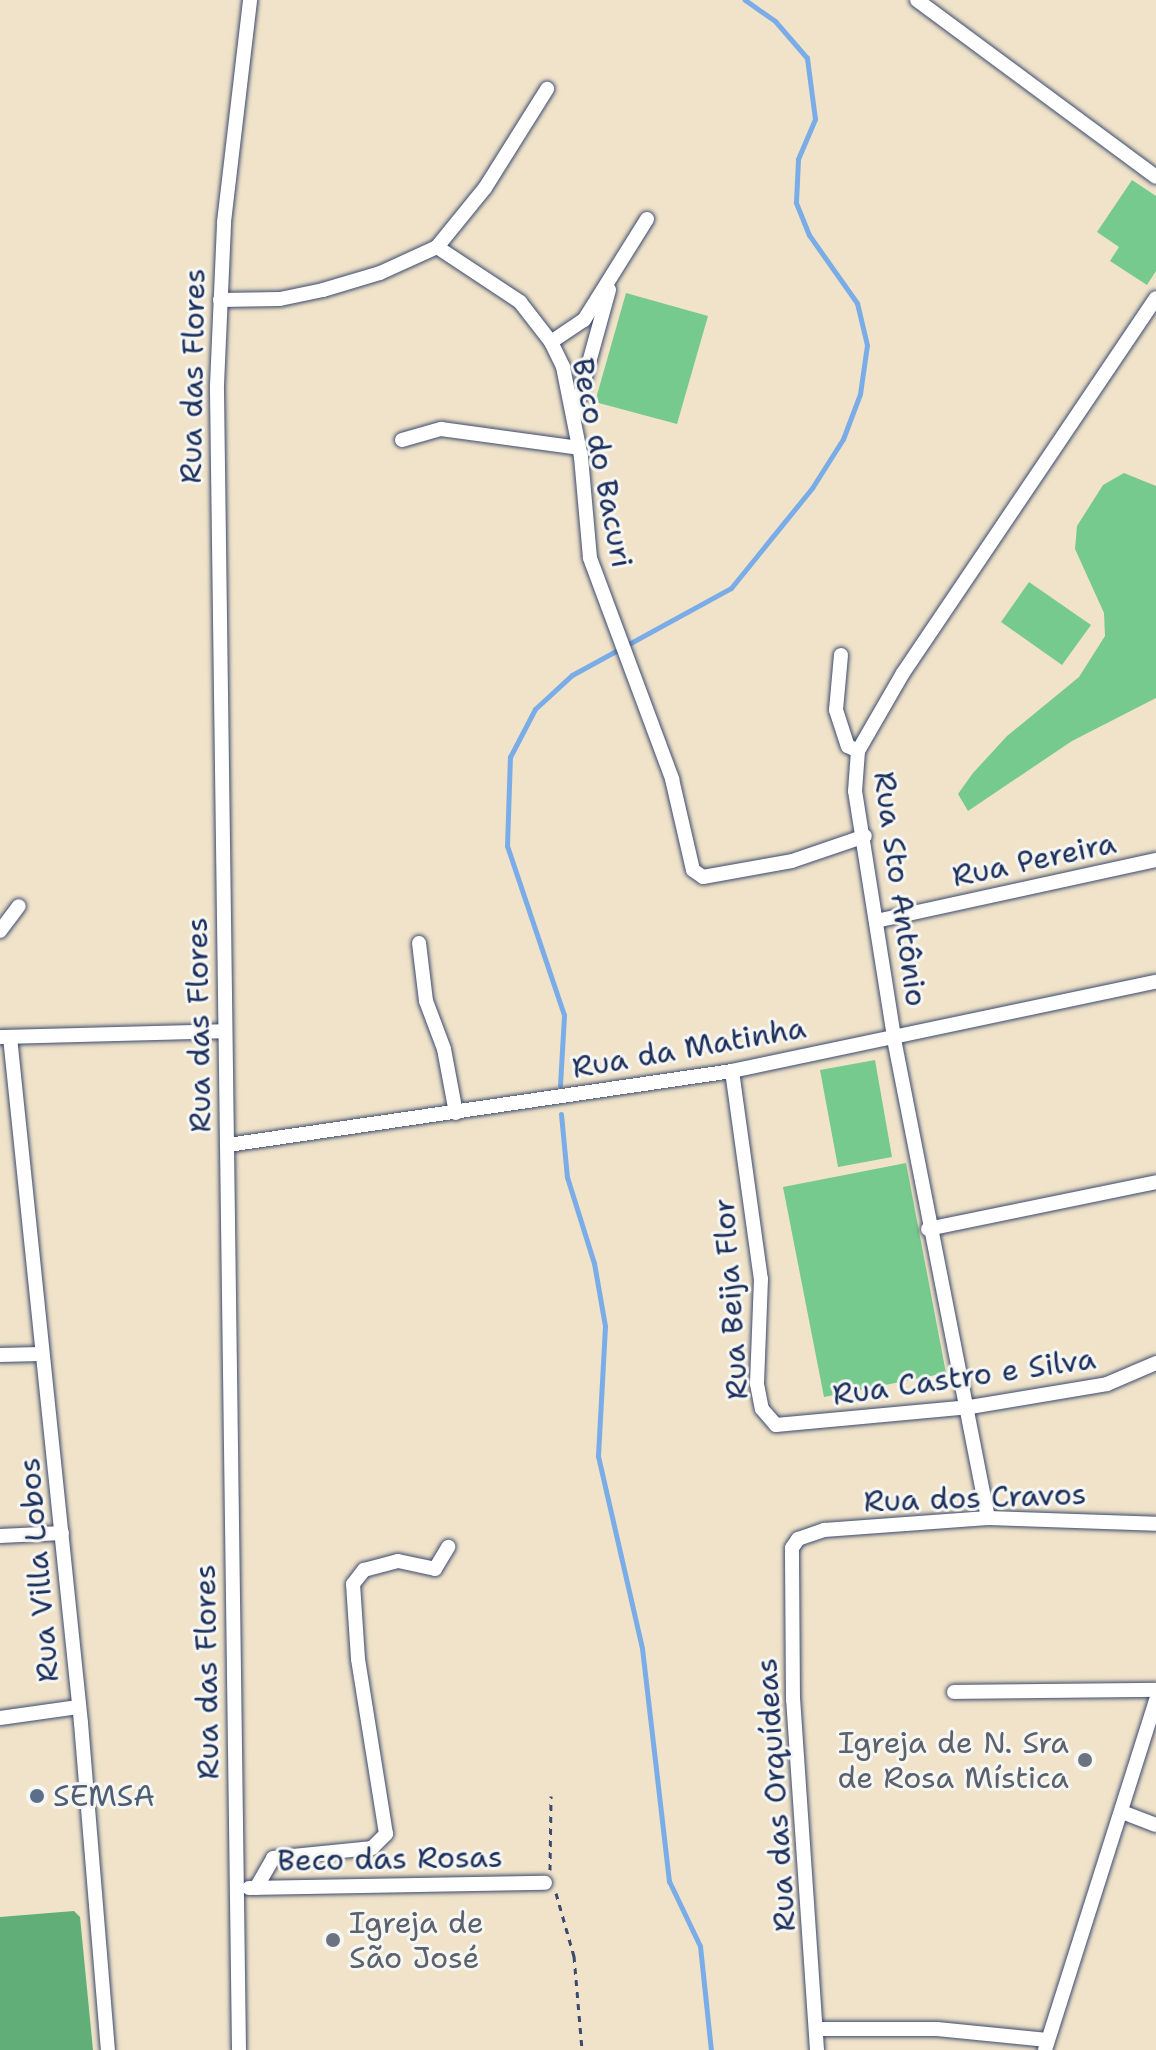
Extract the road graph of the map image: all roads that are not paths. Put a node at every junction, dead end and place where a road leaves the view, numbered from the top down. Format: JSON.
{"nodes":[{"id":1,"x":250,"y":0,"type":"edge"},
{"id":2,"x":917,"y":0,"type":"edge"},
{"id":3,"x":547,"y":89,"type":"dead end"},
{"id":4,"x":1156,"y":177,"type":"edge"},
{"id":5,"x":647,"y":219,"type":"dead end"},
{"id":6,"x":437,"y":247,"type":"junction"},
{"id":7,"x":611,"y":282,"type":"junction"},
{"id":8,"x":1156,"y":298,"type":"edge"},
{"id":9,"x":220,"y":300,"type":"junction"},
{"id":10,"x":1151,"y":316,"type":"edge"},
{"id":11,"x":551,"y":342,"type":"junction"},
{"id":12,"x":574,"y":420,"type":"junction"},
{"id":13,"x":402,"y":440,"type":"dead end"},
{"id":14,"x":579,"y":448,"type":"junction"},
{"id":15,"x":841,"y":655,"type":"dead end"},
{"id":16,"x":858,"y":751,"type":"junction"},
{"id":17,"x":865,"y":836,"type":"junction"},
{"id":18,"x":1156,"y":860,"type":"edge"},
{"id":19,"x":19,"y":906,"type":"dead end"},
{"id":20,"x":876,"y":921,"type":"junction"},
{"id":21,"x":0,"y":931,"type":"edge"},
{"id":22,"x":419,"y":943,"type":"dead end"},
{"id":23,"x":1156,"y":982,"type":"edge"},
{"id":24,"x":225,"y":1031,"type":"junction"},
{"id":25,"x":5,"y":1037,"type":"edge"},
{"id":26,"x":894,"y":1037,"type":"junction"},
{"id":27,"x":732,"y":1071,"type":"junction"},
{"id":28,"x":456,"y":1113,"type":"junction"},
{"id":29,"x":228,"y":1145,"type":"junction"},
{"id":30,"x":1156,"y":1182,"type":"edge"},
{"id":31,"x":928,"y":1229,"type":"junction"},
{"id":32,"x":40,"y":1354,"type":"junction"},
{"id":33,"x":0,"y":1355,"type":"edge"},
{"id":34,"x":1156,"y":1363,"type":"edge"},
{"id":35,"x":970,"y":1407,"type":"junction"},
{"id":36,"x":776,"y":1425,"type":"joint"},
{"id":37,"x":988,"y":1518,"type":"junction"},
{"id":38,"x":1156,"y":1524,"type":"edge"},
{"id":39,"x":62,"y":1533,"type":"junction"},
{"id":40,"x":0,"y":1536,"type":"edge"},
{"id":41,"x":798,"y":1539,"type":"joint"},
{"id":42,"x":448,"y":1547,"type":"dead end"},
{"id":43,"x":1156,"y":1690,"type":"edge"},
{"id":44,"x":954,"y":1692,"type":"dead end"},
{"id":45,"x":1156,"y":1700,"type":"edge"},
{"id":46,"x":78,"y":1707,"type":"junction"},
{"id":47,"x":0,"y":1718,"type":"edge"},
{"id":48,"x":1122,"y":1812,"type":"junction"},
{"id":49,"x":1156,"y":1825,"type":"edge"},
{"id":50,"x":545,"y":1883,"type":"dead end"},
{"id":51,"x":236,"y":1888,"type":"junction"},
{"id":52,"x":256,"y":1888,"type":"junction"},
{"id":53,"x":818,"y":2029,"type":"junction"},
{"id":54,"x":1046,"y":2045,"type":"edge"},
{"id":55,"x":108,"y":2050,"type":"edge"},
{"id":56,"x":239,"y":2050,"type":"edge"},
{"id":57,"x":817,"y":2050,"type":"edge"}],
"edges":[{"from":1,"to":9,"type":"street","name":"Rua das Flores"},
{"from":2,"to":4,"type":"street"},
{"from":3,"to":6,"type":"street"},
{"from":5,"to":7,"type":"street"},
{"from":6,"to":9,"type":"street"},
{"from":6,"to":11,"type":"street","name":"Beco do Bacuri"},
{"from":7,"to":11,"type":"street"},
{"from":7,"to":12,"type":"street"},
{"from":8,"to":10,"type":"street","name":"Rua Sto Antônio"},
{"from":9,"to":24,"type":"street","name":"Rua das Flores"},
{"from":10,"to":16,"type":"street","name":"Rua Sto Antônio"},
{"from":11,"to":12,"type":"street","name":"Beco do Bacuri"},
{"from":12,"to":14,"type":"street","name":"Beco do Bacuri"},
{"from":13,"to":14,"type":"street"},
{"from":14,"to":17,"type":"street","name":"Beco do Bacuri"},
{"from":15,"to":16,"type":"street"},
{"from":16,"to":17,"type":"street","name":"Rua Sto Antônio"},
{"from":17,"to":20,"type":"street","name":"Rua Sto Antônio"},
{"from":18,"to":20,"type":"street","name":"Rua Pereira"},
{"from":19,"to":21,"type":"street"},
{"from":20,"to":26,"type":"street","name":"Rua Sto Antônio"},
{"from":22,"to":28,"type":"street"},
{"from":23,"to":26,"type":"street","name":"Rua da Matinha"},
{"from":24,"to":25,"type":"street"},
{"from":24,"to":29,"type":"street","name":"Rua das Flores"},
{"from":25,"to":32,"type":"street","name":"Rua Villa Lobos"},
{"from":26,"to":27,"type":"street","name":"Rua da Matinha"},
{"from":26,"to":31,"type":"street","name":"Rua Sto Antônio"},
{"from":27,"to":28,"type":"street","name":"Rua da Matinha"},
{"from":27,"to":36,"type":"street","name":"Rua Beija Flor"},
{"from":28,"to":29,"type":"street","name":"Rua da Matinha"},
{"from":29,"to":51,"type":"street","name":"Rua das Flores"},
{"from":30,"to":31,"type":"street"},
{"from":31,"to":35,"type":"street","name":"Rua Sto Antônio"},
{"from":32,"to":33,"type":"street"},
{"from":32,"to":39,"type":"street","name":"Rua Villa Lobos"},
{"from":34,"to":35,"type":"street","name":"Rua Castro e Silva"},
{"from":35,"to":36,"type":"street","name":"Rua Castro e Silva"},
{"from":35,"to":37,"type":"street","name":"Rua Sto Antônio"},
{"from":37,"to":38,"type":"street","name":"Rua dos Cravos"},
{"from":37,"to":41,"type":"street","name":"Rua dos Cravos"},
{"from":39,"to":40,"type":"street"},
{"from":39,"to":46,"type":"street","name":"Rua Villa Lobos"},
{"from":41,"to":53,"type":"street","name":"Rua das Orquídeas"},
{"from":42,"to":52,"type":"street"},
{"from":43,"to":44,"type":"street"},
{"from":45,"to":48,"type":"street"},
{"from":46,"to":47,"type":"street"},
{"from":46,"to":55,"type":"street","name":"Rua Villa Lobos"},
{"from":48,"to":49,"type":"street"},
{"from":48,"to":54,"type":"street"},
{"from":50,"to":52,"type":"street","name":"Beco das Rosas"},
{"from":51,"to":52,"type":"street","name":"Beco das Rosas"},
{"from":51,"to":56,"type":"street","name":"Rua das Flores"},
{"from":53,"to":54,"type":"street"},
{"from":53,"to":57,"type":"street","name":"Rua das Orquídeas"}]}
